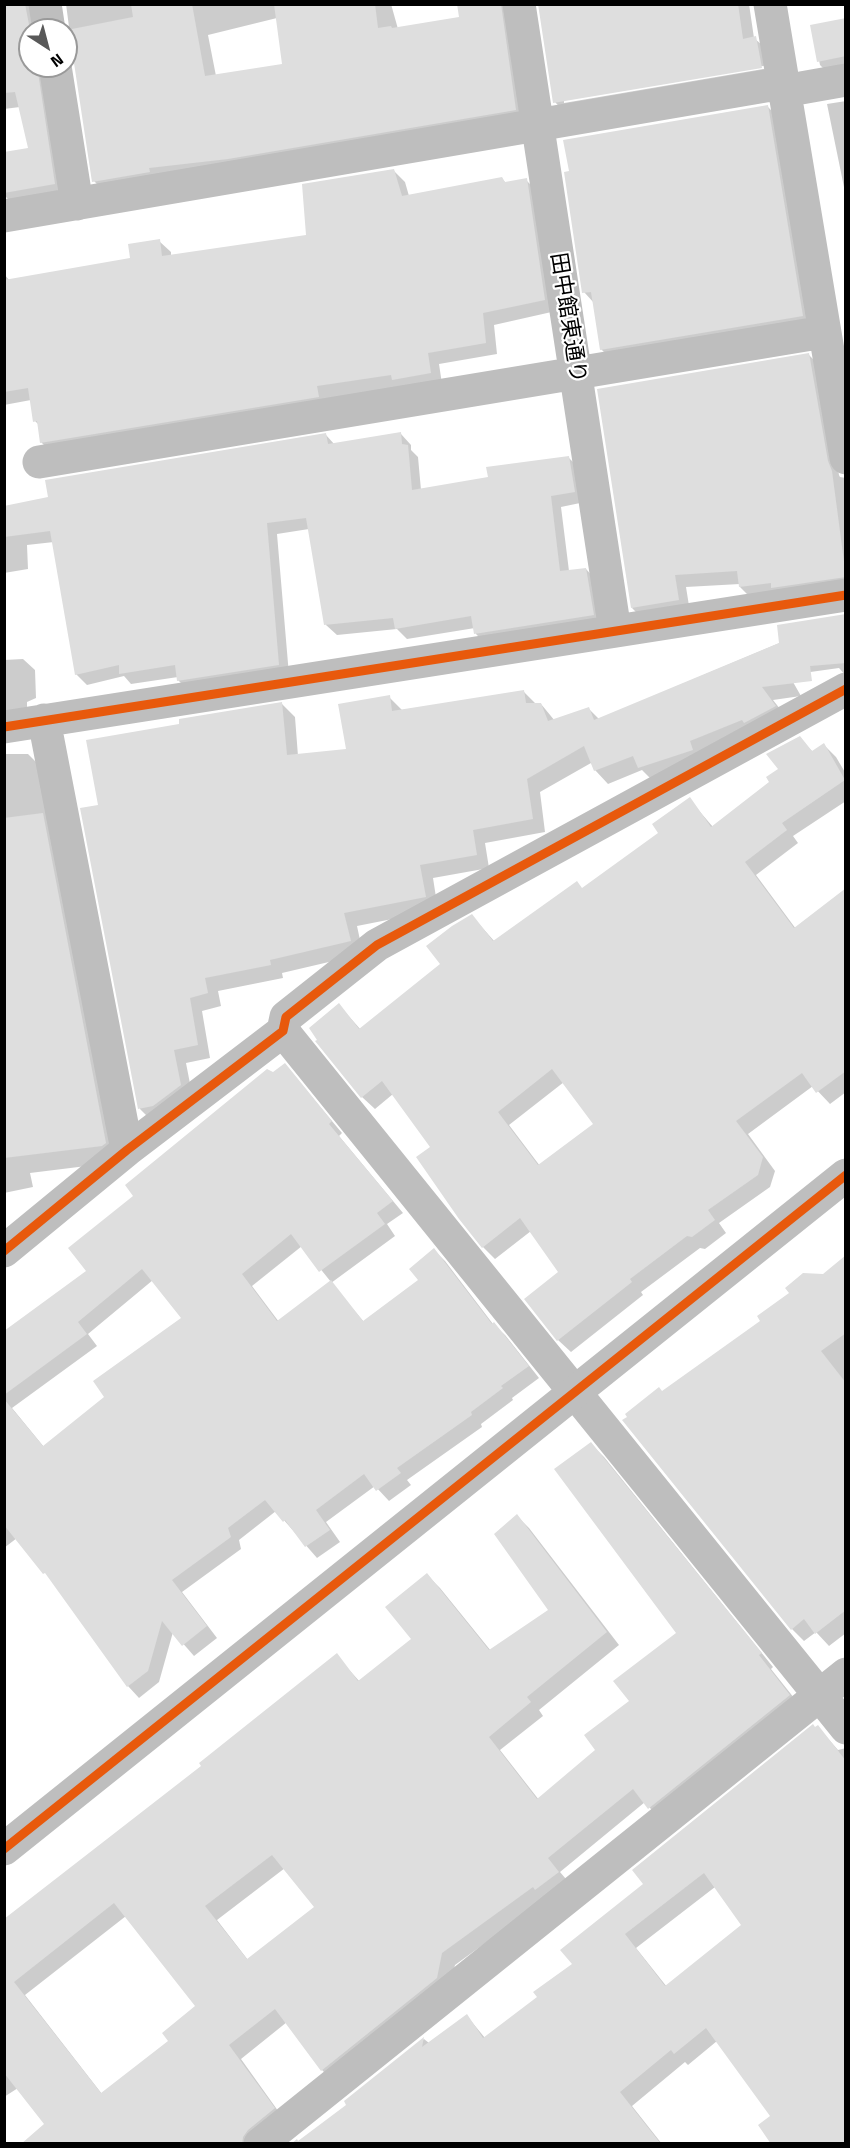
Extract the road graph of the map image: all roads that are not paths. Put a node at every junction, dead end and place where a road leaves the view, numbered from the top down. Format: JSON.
{"nodes":[{"id":1,"x":519,"y":4,"type":"edge"},
{"id":2,"x":770,"y":4,"type":"edge"},
{"id":3,"x":57,"y":78,"type":"edge"},
{"id":4,"x":846,"y":80,"type":"edge"},
{"id":5,"x":784,"y":87,"type":"junction"},
{"id":6,"x":537,"y":125,"type":"junction"},
{"id":7,"x":77,"y":204,"type":"junction"},
{"id":8,"x":4,"y":216,"type":"edge"},
{"id":9,"x":824,"y":332,"type":"junction"},
{"id":10,"x":575,"y":374,"type":"junction"},
{"id":11,"x":846,"y":458,"type":"edge"},
{"id":12,"x":39,"y":462,"type":"dead end"},
{"id":13,"x":846,"y":594,"type":"edge"},
{"id":14,"x":615,"y":631,"type":"junction"},
{"id":15,"x":846,"y":689,"type":"edge"},
{"id":16,"x":44,"y":720,"type":"junction"},
{"id":17,"x":4,"y":727,"type":"edge"},
{"id":18,"x":283,"y":1031,"type":"junction"},
{"id":19,"x":127,"y":1150,"type":"junction"},
{"id":20,"x":846,"y":1175,"type":"edge"},
{"id":21,"x":4,"y":1251,"type":"edge"},
{"id":22,"x":575,"y":1393,"type":"junction"},
{"id":23,"x":846,"y":1674,"type":"edge"},
{"id":24,"x":819,"y":1695,"type":"junction"},
{"id":25,"x":846,"y":1728,"type":"edge"},
{"id":26,"x":4,"y":1849,"type":"edge"},
{"id":27,"x":260,"y":2144,"type":"edge"}],
"edges":[{"from":1,"to":6,"type":"street","name":"田中館東通り"},
{"from":2,"to":5,"type":"street"},
{"from":3,"to":7,"type":"street"},
{"from":4,"to":5,"type":"street"},
{"from":5,"to":6,"type":"street"},
{"from":5,"to":9,"type":"street"},
{"from":6,"to":7,"type":"street"},
{"from":6,"to":10,"type":"street","name":"田中館東通り"},
{"from":7,"to":8,"type":"street"},
{"from":9,"to":10,"type":"street"},
{"from":9,"to":11,"type":"street"},
{"from":10,"to":12,"type":"street"},
{"from":10,"to":14,"type":"street","name":"田中館東通り"},
{"from":13,"to":14,"type":"street"},
{"from":14,"to":16,"type":"street"},
{"from":15,"to":18,"type":"street"},
{"from":16,"to":17,"type":"street"},
{"from":16,"to":19,"type":"street"},
{"from":18,"to":19,"type":"street"},
{"from":18,"to":22,"type":"street"},
{"from":19,"to":21,"type":"street"},
{"from":20,"to":22,"type":"street"},
{"from":22,"to":24,"type":"street"},
{"from":22,"to":26,"type":"street"},
{"from":23,"to":24,"type":"street"},
{"from":24,"to":25,"type":"street"},
{"from":24,"to":27,"type":"street"}]}
